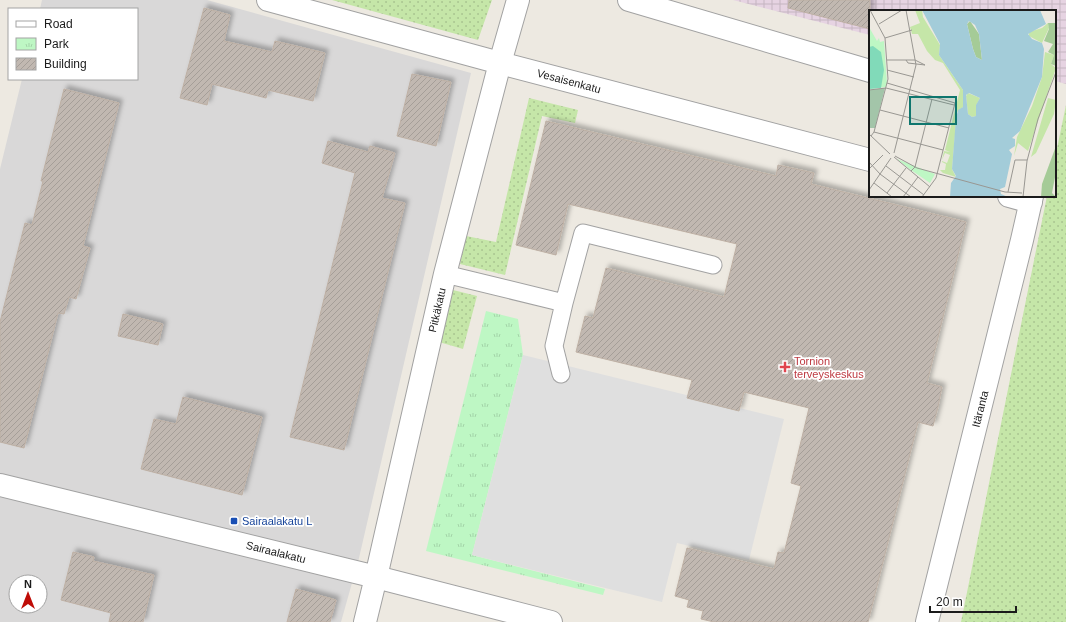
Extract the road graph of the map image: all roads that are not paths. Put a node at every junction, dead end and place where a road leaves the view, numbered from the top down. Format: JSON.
{"nodes":[{"id":1,"x":268,"y":0,"type":"edge"},
{"id":2,"x":518,"y":0,"type":"edge"},
{"id":3,"x":629,"y":0,"type":"edge"},
{"id":4,"x":500,"y":64,"type":"junction"},
{"id":5,"x":869,"y":71,"type":"edge"},
{"id":6,"x":869,"y":160,"type":"edge"},
{"id":7,"x":1016,"y":197,"type":"edge"},
{"id":8,"x":1031,"y":199,"type":"edge"},
{"id":9,"x":713,"y":265,"type":"dead end"},
{"id":10,"x":445,"y":274,"type":"junction"},
{"id":11,"x":564,"y":303,"type":"junction"},
{"id":12,"x":561,"y":374,"type":"dead end"},
{"id":13,"x":0,"y":485,"type":"edge"},
{"id":14,"x":376,"y":577,"type":"junction"},
{"id":15,"x":365,"y":622,"type":"edge"},
{"id":16,"x":551,"y":622,"type":"edge"},
{"id":17,"x":927,"y":622,"type":"edge"}],
"edges":[{"from":1,"to":4,"type":"street","name":"Vesaisenkatu"},
{"from":2,"to":4,"type":"street","name":"Pitkäkatu"},
{"from":3,"to":5,"type":"street"},
{"from":4,"to":6,"type":"street","name":"Vesaisenkatu"},
{"from":4,"to":10,"type":"street","name":"Pitkäkatu"},
{"from":7,"to":8,"type":"street"},
{"from":8,"to":17,"type":"street","name":"Itäranta"},
{"from":9,"to":11,"type":"lane"},
{"from":10,"to":11,"type":"lane"},
{"from":10,"to":14,"type":"street","name":"Pitkäkatu"},
{"from":11,"to":12,"type":"lane"},
{"from":13,"to":14,"type":"street","name":"Sairaalakatu"},
{"from":14,"to":15,"type":"street","name":"Pitkäkatu"},
{"from":14,"to":16,"type":"street","name":"Sairaalakatu"}]}
